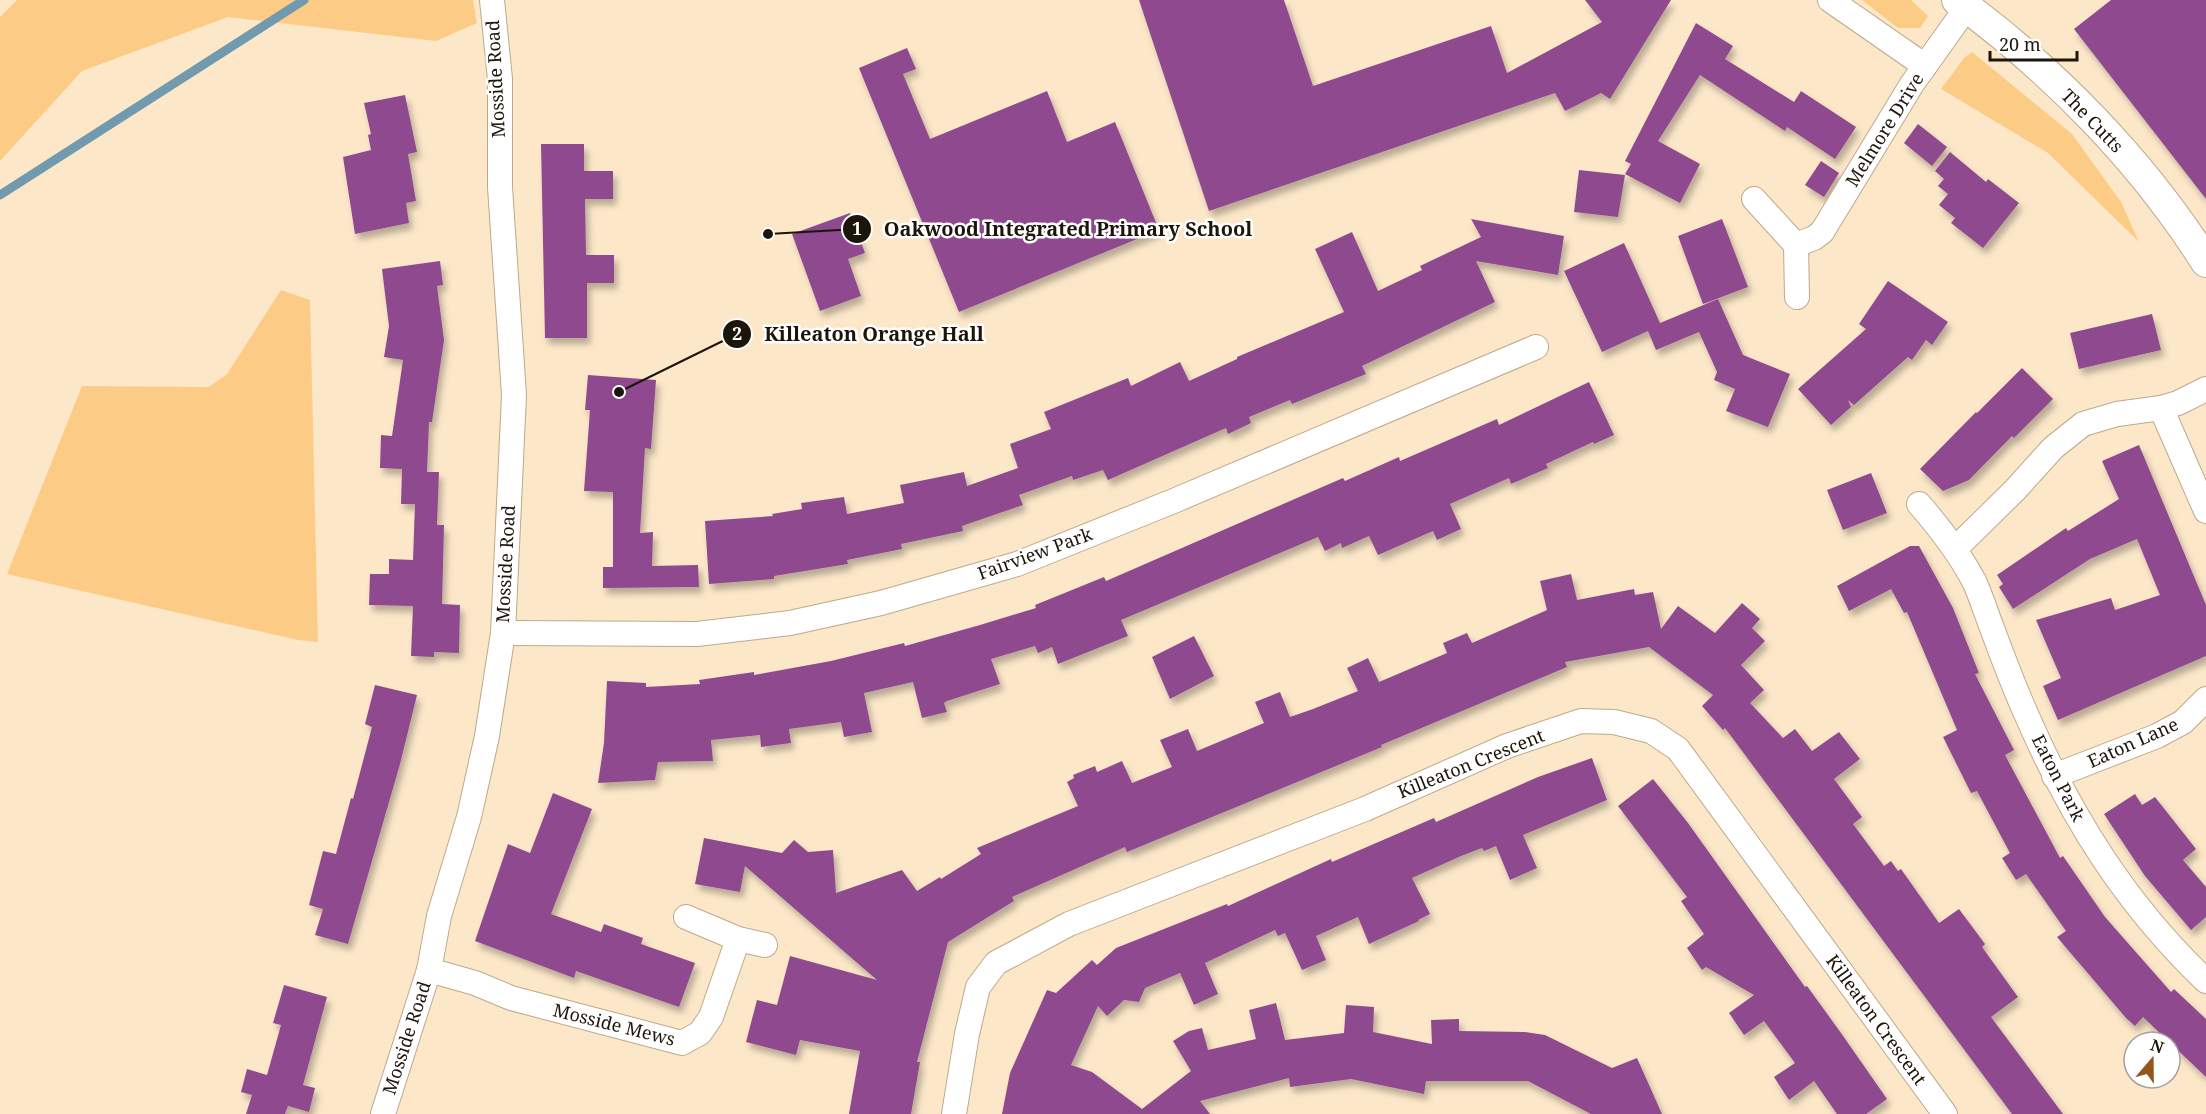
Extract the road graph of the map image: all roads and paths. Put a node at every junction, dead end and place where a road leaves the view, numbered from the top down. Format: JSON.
{"nodes":[{"id":1,"x":492,"y":0,"type":"edge"},
{"id":2,"x":1830,"y":0,"type":"edge"},
{"id":3,"x":1962,"y":4,"type":"edge"},
{"id":4,"x":1925,"y":66,"type":"junction"},
{"id":5,"x":1754,"y":198,"type":"dead end"},
{"id":6,"x":1796,"y":245,"type":"junction"},
{"id":7,"x":2206,"y":262,"type":"edge"},
{"id":8,"x":1797,"y":297,"type":"dead end"},
{"id":9,"x":1536,"y":347,"type":"dead end"},
{"id":10,"x":2206,"y":390,"type":"edge"},
{"id":11,"x":2161,"y":408,"type":"junction"},
{"id":12,"x":1919,"y":504,"type":"dead end"},
{"id":13,"x":2206,"y":512,"type":"edge"},
{"id":14,"x":1955,"y":549,"type":"junction"},
{"id":15,"x":503,"y":633,"type":"junction"},
{"id":16,"x":2206,"y":699,"type":"edge"},
{"id":17,"x":2054,"y":776,"type":"junction"},
{"id":18,"x":686,"y":917,"type":"dead end"},
{"id":19,"x":738,"y":939,"type":"junction"},
{"id":20,"x":765,"y":945,"type":"dead end"},
{"id":21,"x":429,"y":970,"type":"junction"},
{"id":22,"x":2206,"y":981,"type":"edge"},
{"id":23,"x":383,"y":1114,"type":"edge"},
{"id":24,"x":954,"y":1114,"type":"edge"},
{"id":25,"x":1945,"y":1114,"type":"edge"}],
"edges":[{"from":1,"to":15,"type":"street","name":"Mosside Road"},
{"from":2,"to":4,"type":"street"},
{"from":3,"to":4,"type":"street","name":"Melmore Drive"},
{"from":3,"to":7,"type":"street","name":"The Cutts"},
{"from":4,"to":6,"type":"street","name":"Melmore Drive"},
{"from":5,"to":6,"type":"street"},
{"from":6,"to":8,"type":"street"},
{"from":9,"to":15,"type":"street","name":"Fairview Park"},
{"from":10,"to":11,"type":"street"},
{"from":11,"to":13,"type":"street"},
{"from":11,"to":14,"type":"street"},
{"from":12,"to":14,"type":"street","name":"Eaton Park"},
{"from":14,"to":17,"type":"street","name":"Eaton Park"},
{"from":15,"to":21,"type":"street","name":"Mosside Road"},
{"from":16,"to":17,"type":"street","name":"Eaton Lane"},
{"from":17,"to":22,"type":"street","name":"Eaton Park"},
{"from":18,"to":19,"type":"street"},
{"from":19,"to":20,"type":"street"},
{"from":19,"to":21,"type":"street","name":"Mosside Mews"},
{"from":21,"to":23,"type":"street","name":"Mosside Road"},
{"from":24,"to":25,"type":"street","name":"Killeaton Crescent"}]}
